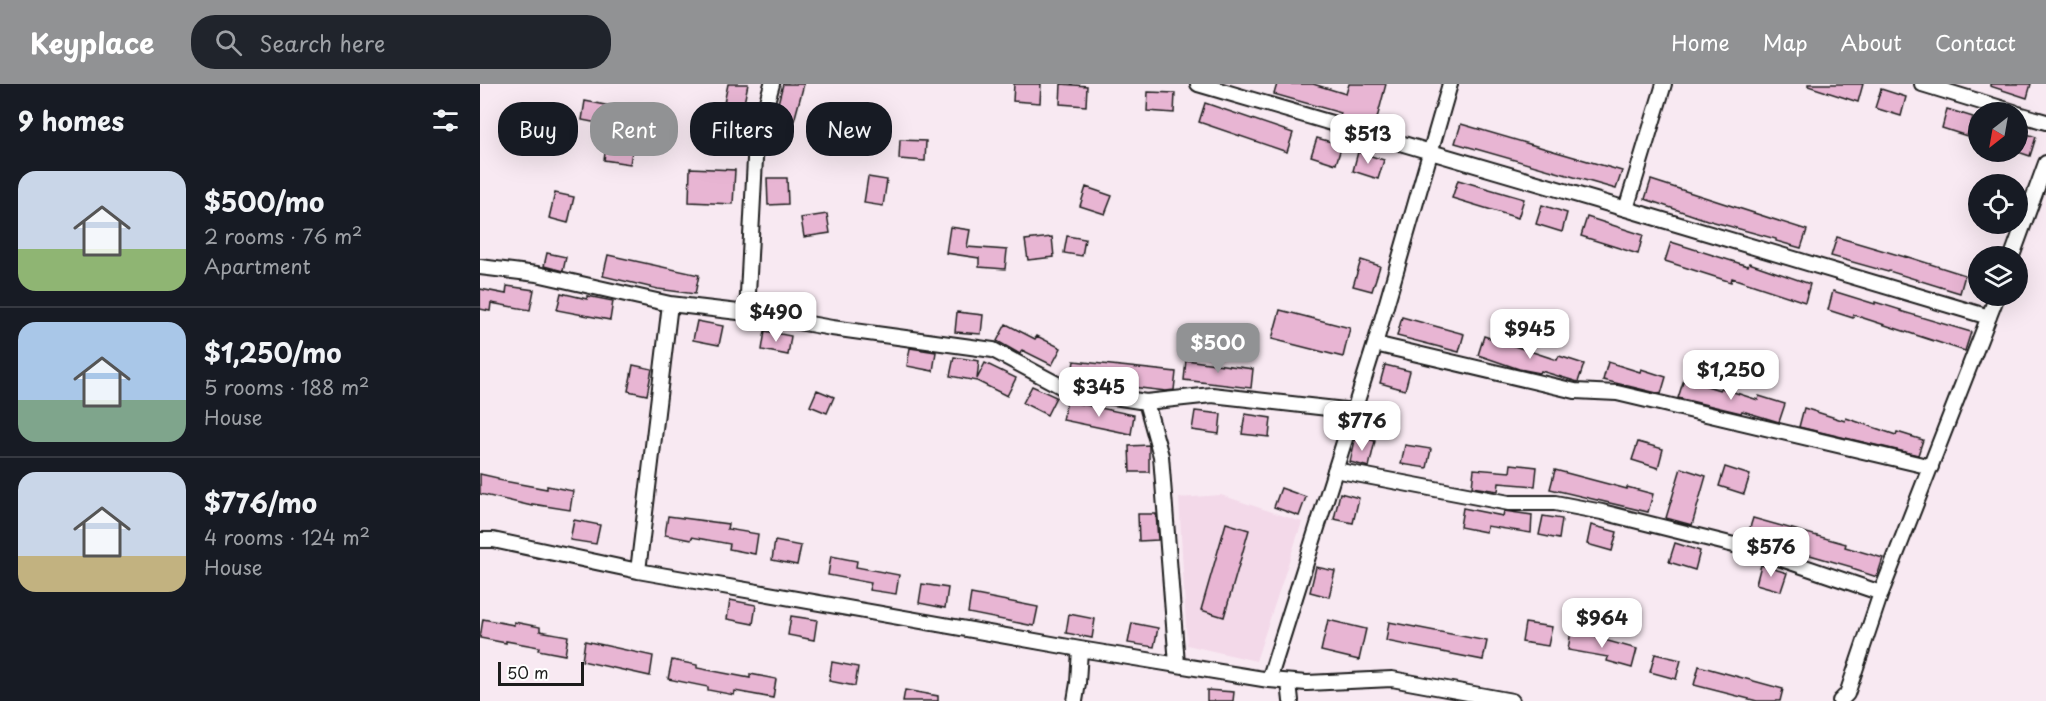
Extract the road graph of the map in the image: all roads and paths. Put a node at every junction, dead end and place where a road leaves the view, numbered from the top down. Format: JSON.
{"nodes":[{"id":1,"x":772,"y":84,"type":"edge"},
{"id":2,"x":1198,"y":84,"type":"edge"},
{"id":3,"x":1450,"y":84,"type":"edge"},
{"id":4,"x":1664,"y":84,"type":"edge"},
{"id":5,"x":1922,"y":84,"type":"edge"},
{"id":6,"x":1980,"y":102,"type":"edge"},
{"id":7,"x":2028,"y":117,"type":"edge"},
{"id":8,"x":2046,"y":122,"type":"edge"},
{"id":9,"x":1429,"y":152,"type":"junction"},
{"id":10,"x":2046,"y":164,"type":"edge"},
{"id":11,"x":1626,"y":208,"type":"junction"},
{"id":12,"x":2016,"y":246,"type":"edge"},
{"id":13,"x":480,"y":267,"type":"edge"},
{"id":14,"x":670,"y":304,"type":"junction"},
{"id":15,"x":1993,"y":306,"type":"edge"},
{"id":16,"x":747,"y":313,"type":"junction"},
{"id":17,"x":1989,"y":317,"type":"junction"},
{"id":18,"x":1375,"y":344,"type":"junction"},
{"id":19,"x":1146,"y":402,"type":"junction"},
{"id":20,"x":1354,"y":411,"type":"junction"},
{"id":21,"x":1931,"y":467,"type":"junction"},
{"id":22,"x":1335,"y":470,"type":"junction"},
{"id":23,"x":480,"y":540,"type":"edge"},
{"id":24,"x":638,"y":571,"type":"junction"},
{"id":25,"x":1881,"y":593,"type":"junction"},
{"id":26,"x":1080,"y":649,"type":"junction"},
{"id":27,"x":1178,"y":664,"type":"junction"},
{"id":28,"x":1269,"y":680,"type":"junction"},
{"id":29,"x":1289,"y":682,"type":"junction"},
{"id":30,"x":1505,"y":700,"type":"edge"},
{"id":31,"x":1075,"y":701,"type":"edge"},
{"id":32,"x":1291,"y":701,"type":"edge"},
{"id":33,"x":1840,"y":701,"type":"edge"}],
"edges":[{"from":1,"to":16,"type":"street"},
{"from":2,"to":9,"type":"street"},
{"from":3,"to":9,"type":"street"},
{"from":4,"to":11,"type":"street"},
{"from":5,"to":6,"type":"street"},
{"from":7,"to":8,"type":"street"},
{"from":9,"to":11,"type":"street"},
{"from":9,"to":18,"type":"street"},
{"from":10,"to":12,"type":"street"},
{"from":11,"to":17,"type":"street"},
{"from":13,"to":14,"type":"street"},
{"from":14,"to":16,"type":"street"},
{"from":14,"to":24,"type":"street"},
{"from":15,"to":17,"type":"street"},
{"from":16,"to":19,"type":"street"},
{"from":17,"to":21,"type":"street"},
{"from":18,"to":20,"type":"street"},
{"from":18,"to":21,"type":"street"},
{"from":19,"to":20,"type":"street"},
{"from":19,"to":27,"type":"street"},
{"from":20,"to":22,"type":"street"},
{"from":21,"to":25,"type":"street"},
{"from":22,"to":25,"type":"street"},
{"from":22,"to":28,"type":"street"},
{"from":23,"to":24,"type":"street"},
{"from":24,"to":26,"type":"street"},
{"from":25,"to":33,"type":"street"},
{"from":26,"to":27,"type":"street"},
{"from":26,"to":31,"type":"street"},
{"from":27,"to":28,"type":"street"},
{"from":28,"to":29,"type":"street"},
{"from":29,"to":30,"type":"street"},
{"from":29,"to":32,"type":"street"}]}
